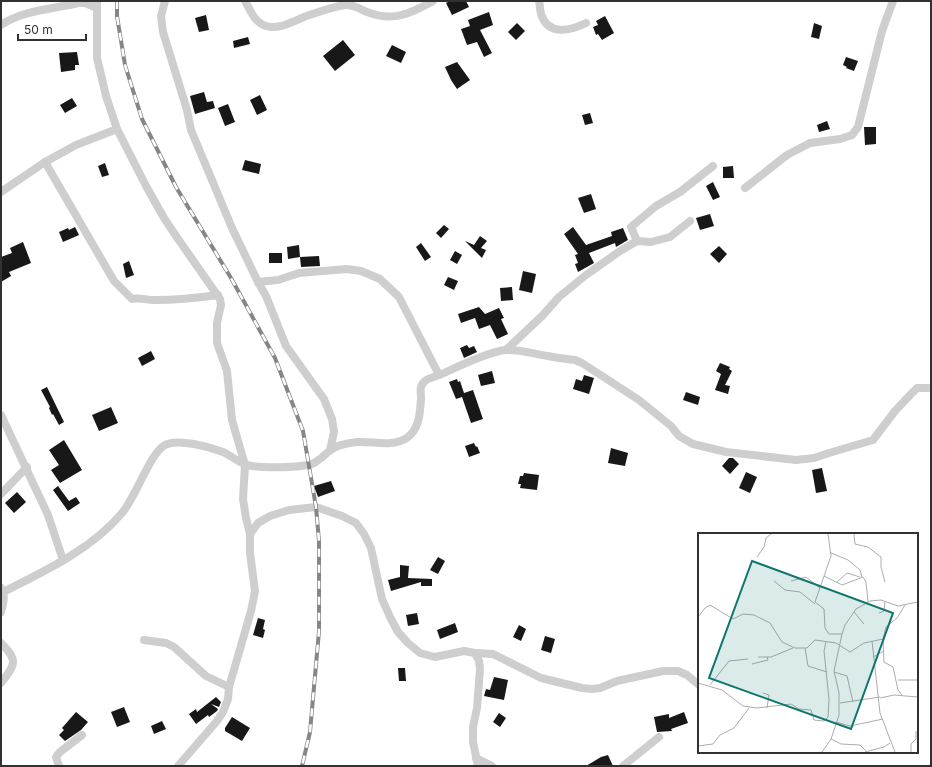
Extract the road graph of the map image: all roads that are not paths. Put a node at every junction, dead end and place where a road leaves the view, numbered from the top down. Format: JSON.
{"nodes":[{"id":1,"x":165,"y":1,"type":"edge"},
{"id":2,"x":245,"y":1,"type":"edge"},
{"id":3,"x":433,"y":1,"type":"edge"},
{"id":4,"x":539,"y":1,"type":"edge"},
{"id":5,"x":893,"y":1,"type":"edge"},
{"id":6,"x":97,"y":5,"type":"edge"},
{"id":7,"x":586,"y":23,"type":"dead end"},
{"id":8,"x":1,"y":25,"type":"edge"},
{"id":9,"x":117,"y":129,"type":"junction"},
{"id":10,"x":45,"y":162,"type":"junction"},
{"id":11,"x":713,"y":166,"type":"dead end"},
{"id":12,"x":745,"y":188,"type":"dead end"},
{"id":13,"x":1,"y":192,"type":"edge"},
{"id":14,"x":690,"y":221,"type":"dead end"},
{"id":15,"x":637,"y":241,"type":"junction"},
{"id":16,"x":258,"y":282,"type":"junction"},
{"id":17,"x":218,"y":295,"type":"junction"},
{"id":18,"x":506,"y":350,"type":"junction"},
{"id":19,"x":439,"y":376,"type":"junction"},
{"id":20,"x":931,"y":388,"type":"edge"},
{"id":21,"x":1,"y":415,"type":"edge"},
{"id":22,"x":330,"y":450,"type":"junction"},
{"id":23,"x":245,"y":465,"type":"junction"},
{"id":24,"x":27,"y":467,"type":"junction"},
{"id":25,"x":1,"y":494,"type":"edge"},
{"id":26,"x":250,"y":534,"type":"junction"},
{"id":27,"x":63,"y":560,"type":"junction"},
{"id":28,"x":2,"y":590,"type":"edge"},
{"id":29,"x":1,"y":612,"type":"edge"},
{"id":30,"x":144,"y":640,"type":"dead end"},
{"id":31,"x":1,"y":642,"type":"edge"},
{"id":32,"x":475,"y":653,"type":"junction"},
{"id":33,"x":1,"y":682,"type":"edge"},
{"id":34,"x":698,"y":684,"type":"edge"},
{"id":35,"x":229,"y":687,"type":"junction"},
{"id":36,"x":82,"y":735,"type":"dead end"},
{"id":37,"x":659,"y":737,"type":"dead end"},
{"id":38,"x":477,"y":762,"type":"edge"},
{"id":39,"x":58,"y":766,"type":"edge"},
{"id":40,"x":178,"y":766,"type":"edge"},
{"id":41,"x":492,"y":766,"type":"edge"},
{"id":42,"x":623,"y":766,"type":"edge"}],
"edges":[{"from":1,"to":16,"type":"street"},
{"from":2,"to":3,"type":"street"},
{"from":4,"to":7,"type":"street"},
{"from":5,"to":12,"type":"street"},
{"from":6,"to":8,"type":"street"},
{"from":6,"to":9,"type":"street"},
{"from":9,"to":10,"type":"street"},
{"from":9,"to":17,"type":"street"},
{"from":10,"to":13,"type":"street"},
{"from":10,"to":17,"type":"street"},
{"from":11,"to":15,"type":"street"},
{"from":14,"to":15,"type":"street"},
{"from":15,"to":18,"type":"street"},
{"from":16,"to":19,"type":"street"},
{"from":16,"to":22,"type":"street"},
{"from":17,"to":23,"type":"street"},
{"from":18,"to":19,"type":"street"},
{"from":18,"to":20,"type":"street"},
{"from":19,"to":22,"type":"street"},
{"from":21,"to":24,"type":"street"},
{"from":22,"to":23,"type":"street"},
{"from":23,"to":26,"type":"street"},
{"from":23,"to":27,"type":"street"},
{"from":24,"to":25,"type":"street"},
{"from":24,"to":27,"type":"street"},
{"from":26,"to":32,"type":"street"},
{"from":26,"to":35,"type":"street"},
{"from":27,"to":28,"type":"street"},
{"from":28,"to":29,"type":"street"},
{"from":30,"to":35,"type":"street"},
{"from":31,"to":33,"type":"street"},
{"from":32,"to":34,"type":"street"},
{"from":32,"to":38,"type":"street"},
{"from":35,"to":40,"type":"street"},
{"from":36,"to":39,"type":"street"},
{"from":37,"to":42,"type":"street"},
{"from":38,"to":41,"type":"street"}]}
